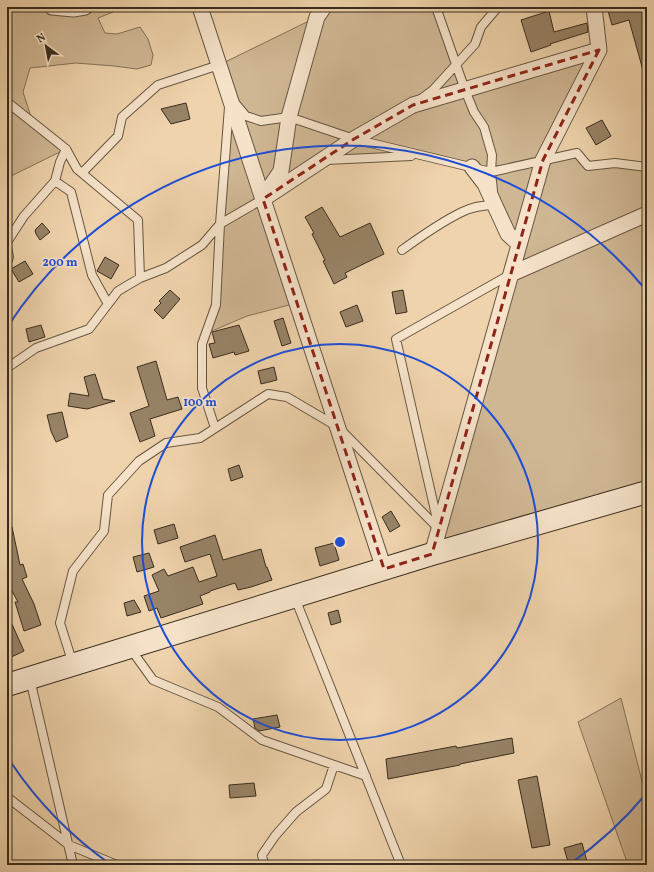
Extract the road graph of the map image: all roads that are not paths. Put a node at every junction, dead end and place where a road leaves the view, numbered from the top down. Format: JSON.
{"nodes":[{"id":1,"x":52,"y":7,"type":"edge"},
{"id":2,"x":85,"y":7,"type":"edge"},
{"id":3,"x":200,"y":7,"type":"edge"},
{"id":4,"x":324,"y":7,"type":"edge"},
{"id":5,"x":436,"y":7,"type":"edge"},
{"id":6,"x":498,"y":7,"type":"edge"},
{"id":7,"x":594,"y":7,"type":"edge"},
{"id":8,"x":599,"y":50,"type":"junction"},
{"id":9,"x":219,"y":65,"type":"junction"},
{"id":10,"x":456,"y":65,"type":"junction"},
{"id":11,"x":464,"y":90,"type":"junction"},
{"id":12,"x":230,"y":98,"type":"junction"},
{"id":13,"x":7,"y":102,"type":"edge"},
{"id":14,"x":413,"y":105,"type":"junction"},
{"id":15,"x":289,"y":117,"type":"junction"},
{"id":16,"x":354,"y":139,"type":"junction"},
{"id":17,"x":66,"y":149,"type":"junction"},
{"id":18,"x":422,"y":155,"type":"junction"},
{"id":19,"x":322,"y":160,"type":"junction"},
{"id":20,"x":543,"y":160,"type":"junction"},
{"id":21,"x":472,"y":167,"type":"junction"},
{"id":22,"x":647,"y":167,"type":"edge"},
{"id":23,"x":491,"y":172,"type":"junction"},
{"id":24,"x":82,"y":173,"type":"junction"},
{"id":25,"x":55,"y":181,"type":"junction"},
{"id":26,"x":263,"y":199,"type":"junction"},
{"id":27,"x":495,"y":205,"type":"junction"},
{"id":28,"x":647,"y":214,"type":"edge"},
{"id":29,"x":220,"y":224,"type":"junction"},
{"id":30,"x":7,"y":242,"type":"edge"},
{"id":31,"x":519,"y":244,"type":"junction"},
{"id":32,"x":7,"y":246,"type":"edge"},
{"id":33,"x":402,"y":250,"type":"dead end"},
{"id":34,"x":7,"y":263,"type":"edge"},
{"id":35,"x":511,"y":274,"type":"junction"},
{"id":36,"x":140,"y":278,"type":"junction"},
{"id":37,"x":108,"y":304,"type":"junction"},
{"id":38,"x":7,"y":368,"type":"edge"},
{"id":39,"x":215,"y":428,"type":"junction"},
{"id":40,"x":338,"y":428,"type":"junction"},
{"id":41,"x":647,"y":492,"type":"edge"},
{"id":42,"x":439,"y":529,"type":"junction"},
{"id":43,"x":432,"y":554,"type":"junction"},
{"id":44,"x":384,"y":569,"type":"junction"},
{"id":45,"x":294,"y":597,"type":"junction"},
{"id":46,"x":129,"y":648,"type":"junction"},
{"id":47,"x":73,"y":665,"type":"junction"},
{"id":48,"x":30,"y":678,"type":"junction"},
{"id":49,"x":7,"y":685,"type":"edge"},
{"id":50,"x":334,"y":765,"type":"junction"},
{"id":51,"x":366,"y":776,"type":"junction"},
{"id":52,"x":7,"y":797,"type":"edge"},
{"id":53,"x":69,"y":845,"type":"junction"},
{"id":54,"x":73,"y":865,"type":"edge"},
{"id":55,"x":117,"y":865,"type":"edge"},
{"id":56,"x":264,"y":865,"type":"edge"},
{"id":57,"x":401,"y":865,"type":"edge"}],
"edges":[{"from":1,"to":2,"type":"street"},
{"from":3,"to":9,"type":"street"},
{"from":4,"to":15,"type":"street"},
{"from":5,"to":10,"type":"lane"},
{"from":6,"to":10,"type":"lane"},
{"from":7,"to":8,"type":"street"},
{"from":8,"to":11,"type":"street"},
{"from":8,"to":20,"type":"street"},
{"from":9,"to":12,"type":"street"},
{"from":9,"to":24,"type":"lane"},
{"from":10,"to":11,"type":"lane"},
{"from":10,"to":14,"type":"lane"},
{"from":11,"to":14,"type":"street"},
{"from":11,"to":23,"type":"lane"},
{"from":12,"to":15,"type":"lane"},
{"from":12,"to":26,"type":"street"},
{"from":12,"to":29,"type":"lane"},
{"from":13,"to":17,"type":"lane"},
{"from":14,"to":16,"type":"street"},
{"from":15,"to":16,"type":"lane"},
{"from":15,"to":26,"type":"street"},
{"from":16,"to":18,"type":"lane"},
{"from":16,"to":19,"type":"street"},
{"from":17,"to":24,"type":"lane"},
{"from":17,"to":25,"type":"lane"},
{"from":18,"to":19,"type":"lane"},
{"from":18,"to":21,"type":"lane"},
{"from":19,"to":26,"type":"street"},
{"from":20,"to":22,"type":"lane"},
{"from":20,"to":23,"type":"lane"},
{"from":20,"to":31,"type":"street"},
{"from":21,"to":23,"type":"lane"},
{"from":21,"to":27,"type":"street"},
{"from":23,"to":27,"type":"lane"},
{"from":24,"to":36,"type":"lane"},
{"from":25,"to":30,"type":"lane"},
{"from":25,"to":37,"type":"lane"},
{"from":26,"to":29,"type":"lane"},
{"from":26,"to":40,"type":"street"},
{"from":27,"to":31,"type":"street"},
{"from":27,"to":33,"type":"lane"},
{"from":28,"to":35,"type":"street"},
{"from":29,"to":36,"type":"lane"},
{"from":29,"to":39,"type":"lane"},
{"from":31,"to":35,"type":"street"},
{"from":32,"to":34,"type":"lane"},
{"from":35,"to":42,"type":"street"},
{"from":35,"to":42,"type":"lane"},
{"from":36,"to":37,"type":"lane"},
{"from":37,"to":38,"type":"lane"},
{"from":39,"to":40,"type":"lane"},
{"from":39,"to":47,"type":"lane"},
{"from":40,"to":42,"type":"lane"},
{"from":40,"to":44,"type":"street"},
{"from":41,"to":43,"type":"main road"},
{"from":42,"to":43,"type":"street"},
{"from":43,"to":44,"type":"main road"},
{"from":44,"to":45,"type":"main road"},
{"from":45,"to":46,"type":"main road"},
{"from":45,"to":51,"type":"lane"},
{"from":46,"to":47,"type":"main road"},
{"from":46,"to":50,"type":"lane"},
{"from":47,"to":48,"type":"main road"},
{"from":48,"to":49,"type":"main road"},
{"from":48,"to":53,"type":"lane"},
{"from":50,"to":51,"type":"lane"},
{"from":50,"to":56,"type":"lane"},
{"from":51,"to":57,"type":"lane"},
{"from":52,"to":53,"type":"lane"},
{"from":53,"to":54,"type":"lane"},
{"from":53,"to":55,"type":"lane"}]}
